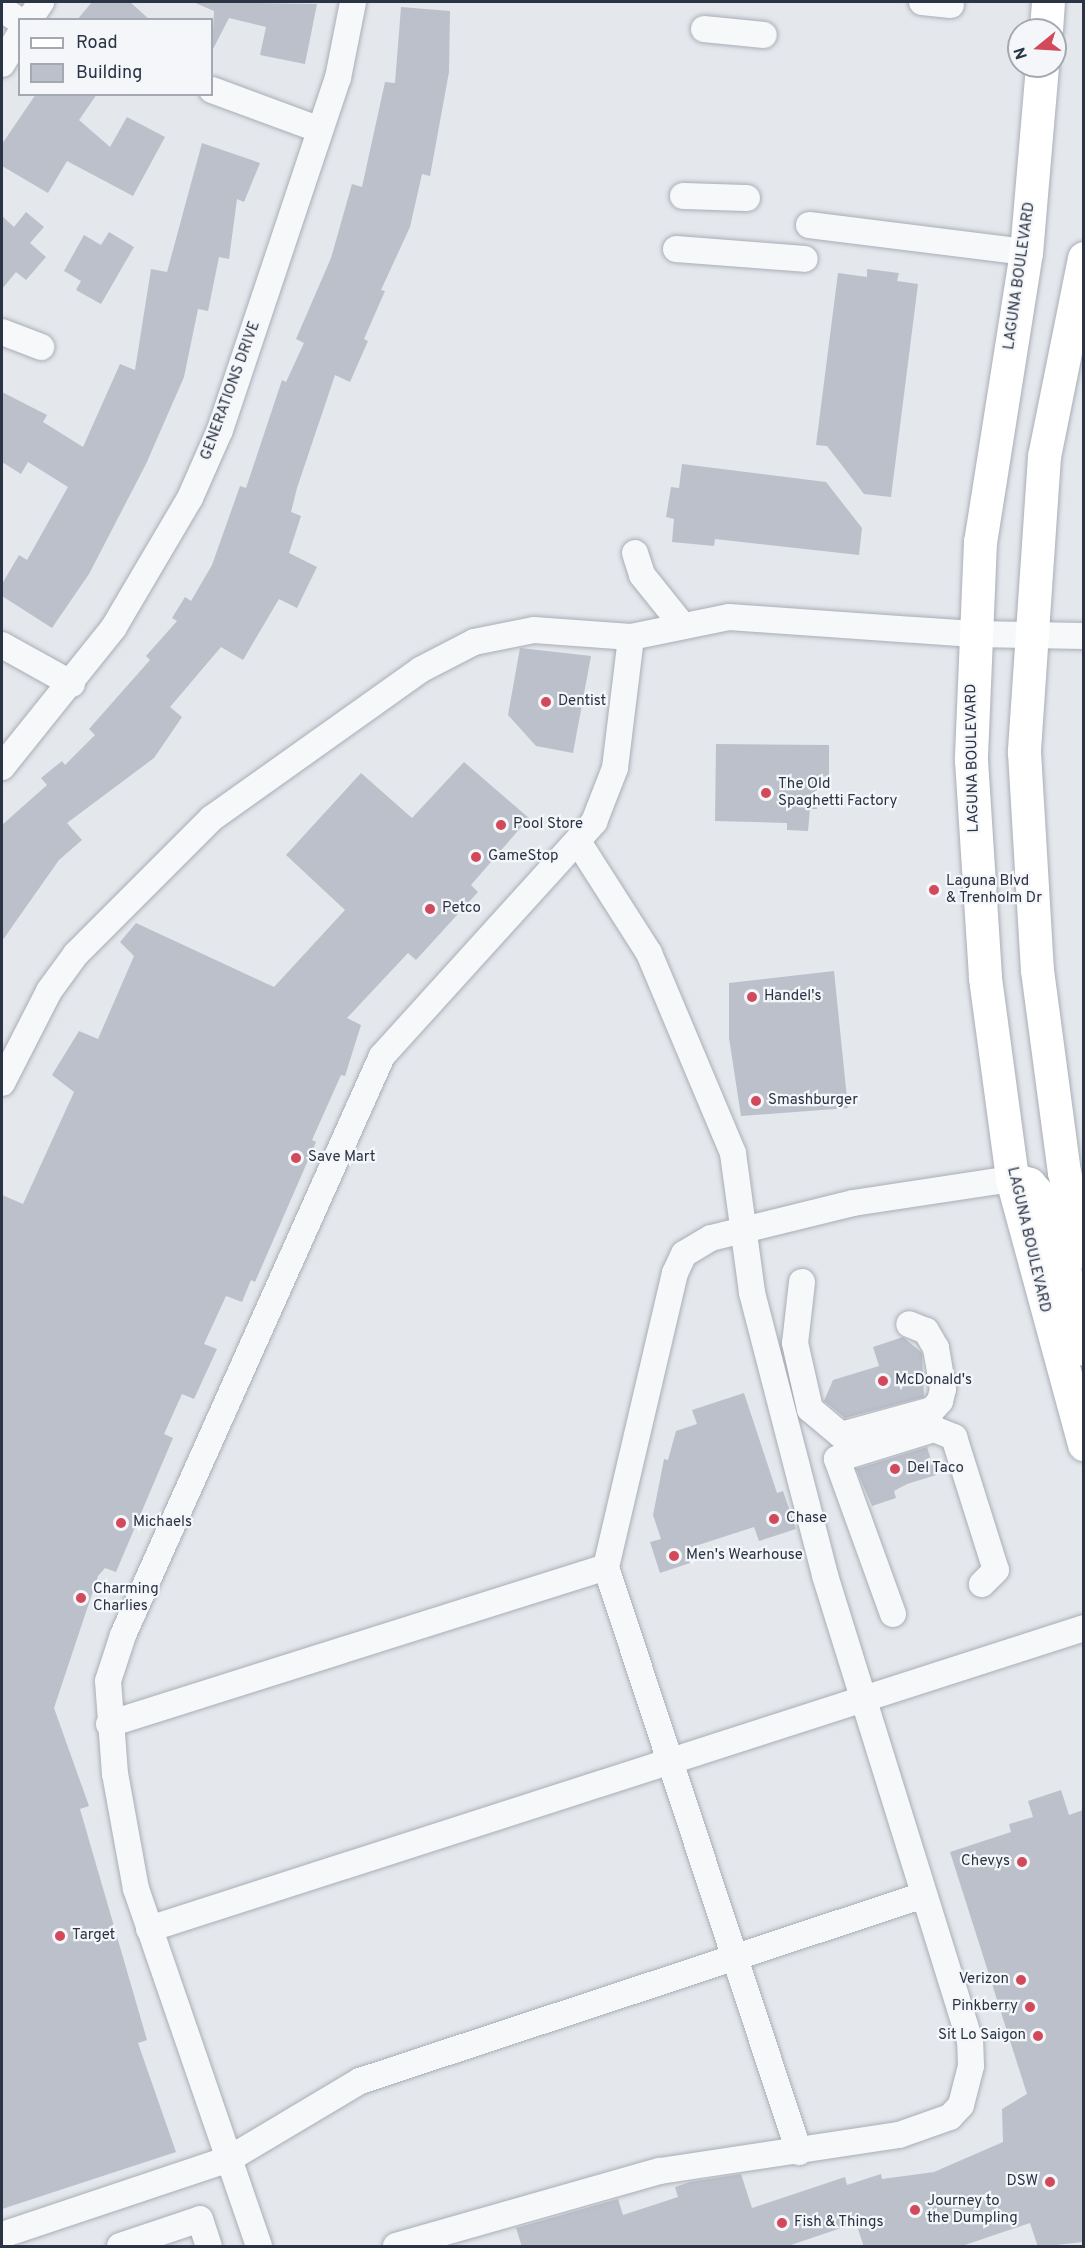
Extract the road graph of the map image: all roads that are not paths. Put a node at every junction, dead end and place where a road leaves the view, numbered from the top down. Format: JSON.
{"nodes":[{"id":1,"x":41,"y":2,"type":"edge"},
{"id":2,"x":353,"y":2,"type":"edge"},
{"id":3,"x":922,"y":2,"type":"edge"},
{"id":4,"x":1048,"y":2,"type":"edge"},
{"id":5,"x":951,"y":5,"type":"dead end"},
{"id":6,"x":2,"y":9,"type":"edge"},
{"id":7,"x":30,"y":18,"type":"edge"},
{"id":8,"x":1047,"y":18,"type":"edge"},
{"id":9,"x":18,"y":20,"type":"edge"},
{"id":10,"x":704,"y":29,"type":"dead end"},
{"id":11,"x":764,"y":35,"type":"dead end"},
{"id":12,"x":18,"y":37,"type":"edge"},
{"id":13,"x":2,"y":64,"type":"edge"},
{"id":14,"x":1041,"y":78,"type":"edge"},
{"id":15,"x":213,"y":90,"type":"edge"},
{"id":16,"x":320,"y":130,"type":"junction"},
{"id":17,"x":683,"y":196,"type":"dead end"},
{"id":18,"x":747,"y":198,"type":"dead end"},
{"id":19,"x":809,"y":225,"type":"dead end"},
{"id":20,"x":676,"y":249,"type":"dead end"},
{"id":21,"x":1026,"y":252,"type":"junction"},
{"id":22,"x":1083,"y":258,"type":"edge"},
{"id":23,"x":805,"y":259,"type":"dead end"},
{"id":24,"x":2,"y":332,"type":"edge"},
{"id":25,"x":41,"y":347,"type":"dead end"},
{"id":26,"x":635,"y":553,"type":"dead end"},
{"id":27,"x":682,"y":625,"type":"junction"},
{"id":28,"x":973,"y":634,"type":"junction"},
{"id":29,"x":1033,"y":636,"type":"junction"},
{"id":30,"x":1083,"y":636,"type":"edge"},
{"id":31,"x":631,"y":637,"type":"junction"},
{"id":32,"x":2,"y":645,"type":"edge"},
{"id":33,"x":72,"y":684,"type":"junction"},
{"id":34,"x":2,"y":767,"type":"edge"},
{"id":35,"x":579,"y":843,"type":"junction"},
{"id":36,"x":2,"y":1083,"type":"edge"},
{"id":37,"x":1012,"y":1179,"type":"junction"},
{"id":38,"x":746,"y":1229,"type":"junction"},
{"id":39,"x":1082,"y":1235,"type":"edge"},
{"id":40,"x":802,"y":1282,"type":"dead end"},
{"id":41,"x":909,"y":1324,"type":"dead end"},
{"id":42,"x":1083,"y":1349,"type":"edge"},
{"id":43,"x":1083,"y":1444,"type":"edge"},
{"id":44,"x":606,"y":1567,"type":"junction"},
{"id":45,"x":982,"y":1584,"type":"dead end"},
{"id":46,"x":893,"y":1614,"type":"dead end"},
{"id":47,"x":1083,"y":1628,"type":"edge"},
{"id":48,"x":864,"y":1699,"type":"junction"},
{"id":49,"x":109,"y":1725,"type":"junction"},
{"id":50,"x":674,"y":1760,"type":"junction"},
{"id":51,"x":924,"y":1895,"type":"junction"},
{"id":52,"x":149,"y":1929,"type":"junction"},
{"id":53,"x":736,"y":1954,"type":"junction"},
{"id":54,"x":799,"y":2152,"type":"junction"},
{"id":55,"x":229,"y":2159,"type":"junction"},
{"id":56,"x":2,"y":2235,"type":"edge"},
{"id":57,"x":120,"y":2247,"type":"edge"},
{"id":58,"x":209,"y":2247,"type":"edge"},
{"id":59,"x":259,"y":2247,"type":"edge"},
{"id":60,"x":396,"y":2247,"type":"edge"}],
"edges":[{"from":1,"to":7,"type":"street"},
{"from":2,"to":16,"type":"street","name":"GENERATIONS DRIVE"},
{"from":3,"to":5,"type":"street"},
{"from":4,"to":8,"type":"main road"},
{"from":6,"to":9,"type":"street"},
{"from":10,"to":11,"type":"street"},
{"from":12,"to":13,"type":"street"},
{"from":14,"to":21,"type":"main road","name":"LAGUNA BOULEVARD"},
{"from":15,"to":16,"type":"street"},
{"from":16,"to":33,"type":"street","name":"GENERATIONS DRIVE"},
{"from":17,"to":18,"type":"street"},
{"from":19,"to":21,"type":"street"},
{"from":20,"to":23,"type":"street"},
{"from":21,"to":28,"type":"main road","name":"LAGUNA BOULEVARD"},
{"from":22,"to":29,"type":"main road"},
{"from":24,"to":25,"type":"street"},
{"from":26,"to":27,"type":"street"},
{"from":27,"to":28,"type":"street"},
{"from":27,"to":31,"type":"street"},
{"from":28,"to":29,"type":"street"},
{"from":28,"to":37,"type":"main road","name":"LAGUNA BOULEVARD"},
{"from":29,"to":30,"type":"street"},
{"from":29,"to":39,"type":"main road"},
{"from":31,"to":35,"type":"street"},
{"from":31,"to":36,"type":"street"},
{"from":32,"to":33,"type":"street"},
{"from":33,"to":34,"type":"street","name":"GENERATIONS DRIVE"},
{"from":35,"to":38,"type":"street"},
{"from":35,"to":49,"type":"street"},
{"from":37,"to":38,"type":"street"},
{"from":37,"to":42,"type":"main road"},
{"from":37,"to":43,"type":"main road","name":"LAGUNA BOULEVARD"},
{"from":38,"to":44,"type":"street"},
{"from":38,"to":48,"type":"street"},
{"from":40,"to":41,"type":"street"},
{"from":44,"to":49,"type":"street"},
{"from":44,"to":50,"type":"street"},
{"from":45,"to":46,"type":"street"},
{"from":47,"to":48,"type":"street"},
{"from":48,"to":50,"type":"street"},
{"from":48,"to":51,"type":"street"},
{"from":49,"to":52,"type":"street"},
{"from":50,"to":52,"type":"street"},
{"from":50,"to":53,"type":"street"},
{"from":51,"to":53,"type":"street"},
{"from":51,"to":54,"type":"street"},
{"from":52,"to":55,"type":"street"},
{"from":53,"to":54,"type":"street"},
{"from":53,"to":55,"type":"street"},
{"from":54,"to":60,"type":"street"},
{"from":55,"to":56,"type":"street"},
{"from":55,"to":59,"type":"street"},
{"from":57,"to":58,"type":"street"}]}
